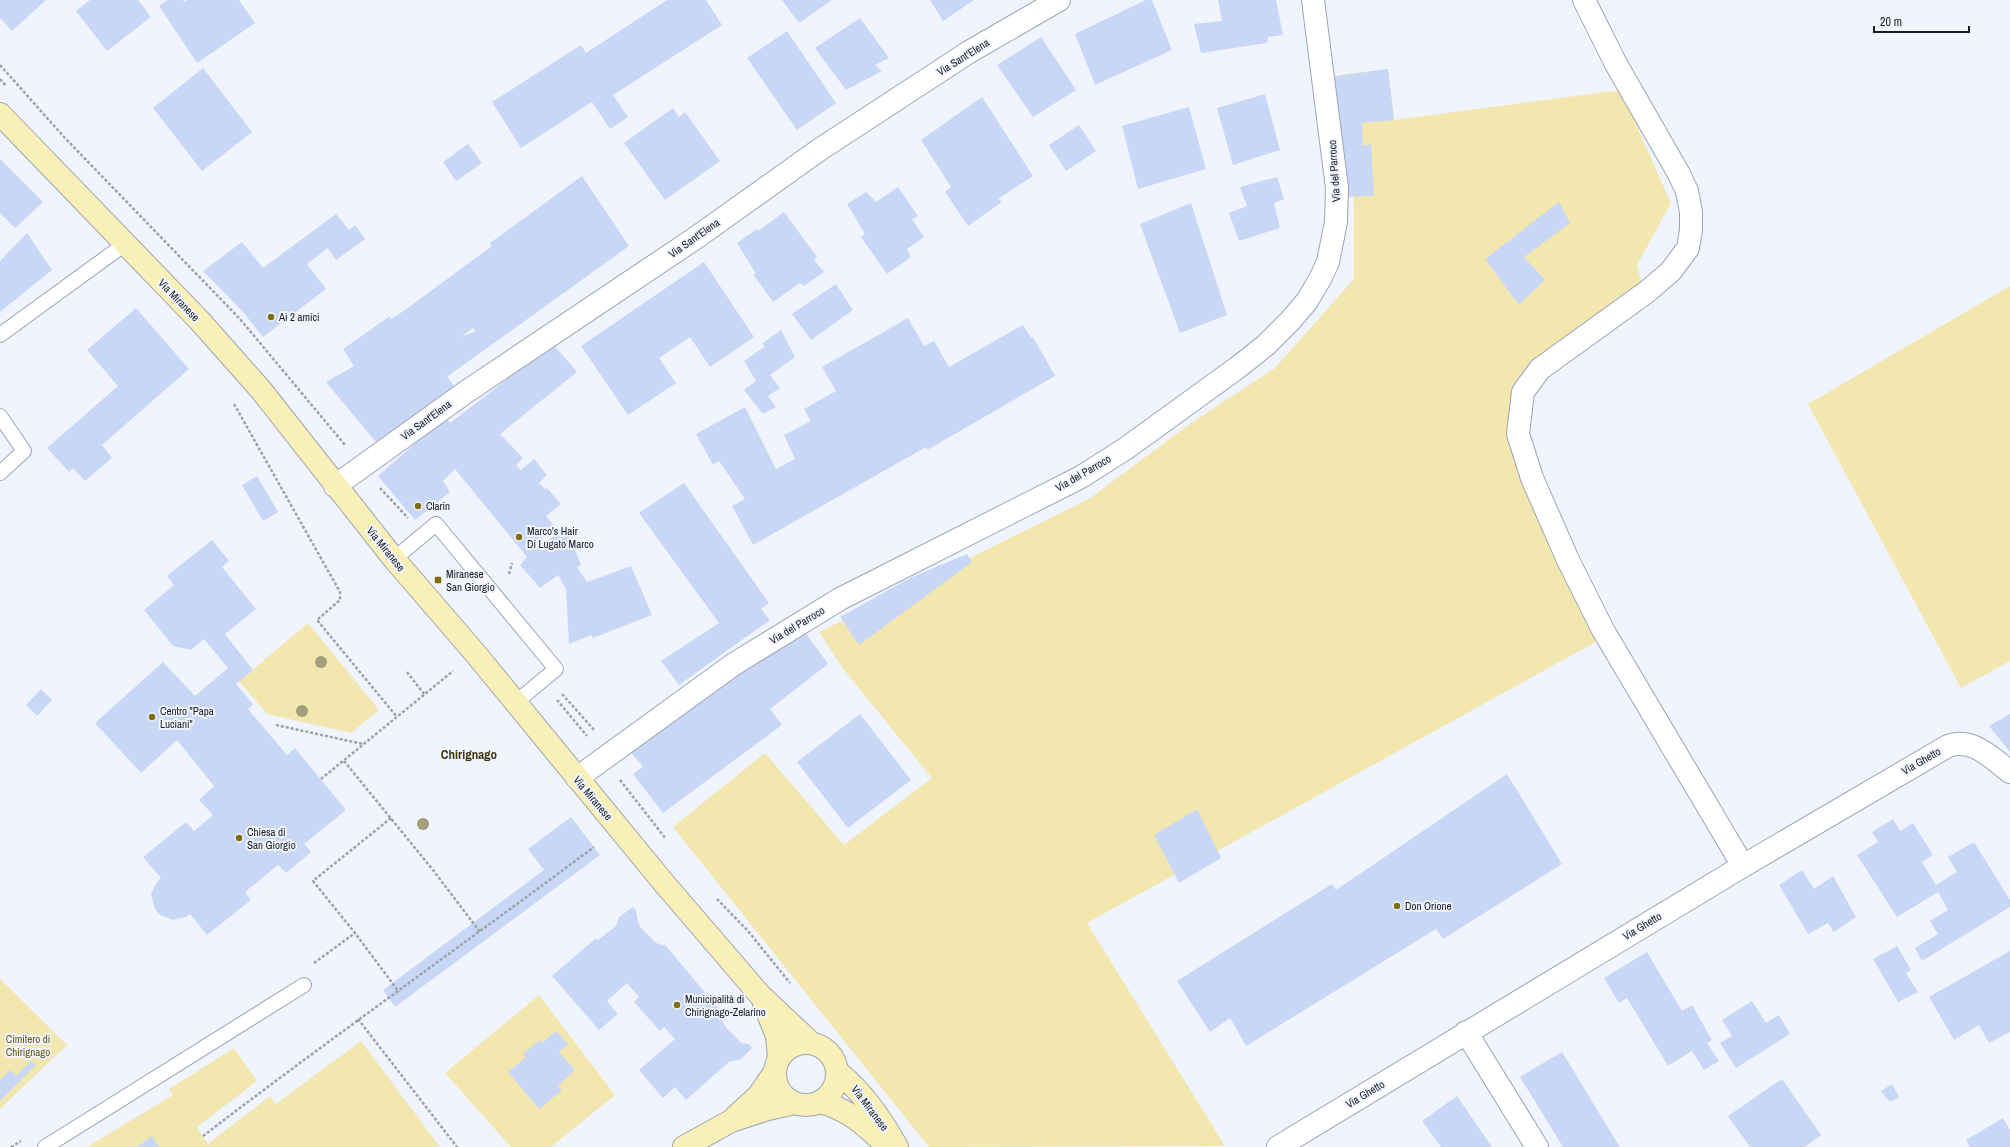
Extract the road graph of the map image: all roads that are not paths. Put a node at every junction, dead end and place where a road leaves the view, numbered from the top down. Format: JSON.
{"nodes":[{"id":1,"x":1059,"y":0,"type":"edge"},
{"id":2,"x":1313,"y":0,"type":"edge"},
{"id":3,"x":1584,"y":0,"type":"edge"},
{"id":4,"x":0,"y":114,"type":"edge"},
{"id":5,"x":125,"y":244,"type":"junction"},
{"id":6,"x":0,"y":335,"type":"edge"},
{"id":7,"x":0,"y":416,"type":"edge"},
{"id":8,"x":0,"y":473,"type":"edge"},
{"id":9,"x":335,"y":486,"type":"junction"},
{"id":10,"x":394,"y":559,"type":"junction"},
{"id":11,"x":515,"y":703,"type":"junction"},
{"id":12,"x":2010,"y":772,"type":"edge"},
{"id":13,"x":577,"y":778,"type":"junction"},
{"id":14,"x":1743,"y":866,"type":"junction"},
{"id":15,"x":304,"y":985,"type":"dead end"},
{"id":16,"x":760,"y":995,"type":"junction"},
{"id":17,"x":1466,"y":1032,"type":"junction"},
{"id":18,"x":810,"y":1042,"type":"junction"},
{"id":19,"x":777,"y":1065,"type":"junction"},
{"id":20,"x":838,"y":1072,"type":"junction"},
{"id":21,"x":820,"y":1102,"type":"junction"},
{"id":22,"x":795,"y":1103,"type":"junction"},
{"id":23,"x":731,"y":1121,"type":"junction"},
{"id":24,"x":45,"y":1147,"type":"edge"},
{"id":25,"x":684,"y":1147,"type":"edge"},
{"id":26,"x":888,"y":1147,"type":"edge"},
{"id":27,"x":897,"y":1147,"type":"edge"},
{"id":28,"x":1278,"y":1147,"type":"edge"},
{"id":29,"x":1537,"y":1147,"type":"edge"}],
"edges":[{"from":1,"to":9,"type":"street","name":"Via Sant'Elena"},
{"from":2,"to":13,"type":"street","name":"Via del Parroco"},
{"from":3,"to":14,"type":"street"},
{"from":4,"to":5,"type":"street","name":"Via Miranese"},
{"from":5,"to":6,"type":"lane"},
{"from":5,"to":9,"type":"street","name":"Via Miranese"},
{"from":7,"to":8,"type":"lane"},
{"from":9,"to":10,"type":"street","name":"Via Miranese"},
{"from":10,"to":11,"type":"street","name":"Via Miranese"},
{"from":10,"to":11,"type":"lane"},
{"from":11,"to":13,"type":"street","name":"Via Miranese"},
{"from":12,"to":14,"type":"street","name":"Via Ghetto"},
{"from":13,"to":16,"type":"street","name":"Via Miranese"},
{"from":14,"to":17,"type":"street","name":"Via Ghetto"},
{"from":15,"to":24,"type":"lane"},
{"from":16,"to":18,"type":"street","name":"Via Miranese"},
{"from":16,"to":19,"type":"street","name":"Via Miranese"},
{"from":17,"to":28,"type":"street","name":"Via Ghetto"},
{"from":17,"to":29,"type":"street"},
{"from":18,"to":19,"type":"street"},
{"from":18,"to":20,"type":"street","name":"Via Miranese"},
{"from":19,"to":22,"type":"street","name":"Via Miranese"},
{"from":19,"to":23,"type":"street"},
{"from":20,"to":21,"type":"street","name":"Via Miranese"},
{"from":20,"to":27,"type":"street","name":"Via Miranese"},
{"from":21,"to":22,"type":"street","name":"Via Miranese"},
{"from":21,"to":26,"type":"street","name":"Via Miranese"},
{"from":22,"to":23,"type":"street"},
{"from":23,"to":25,"type":"street"}]}
